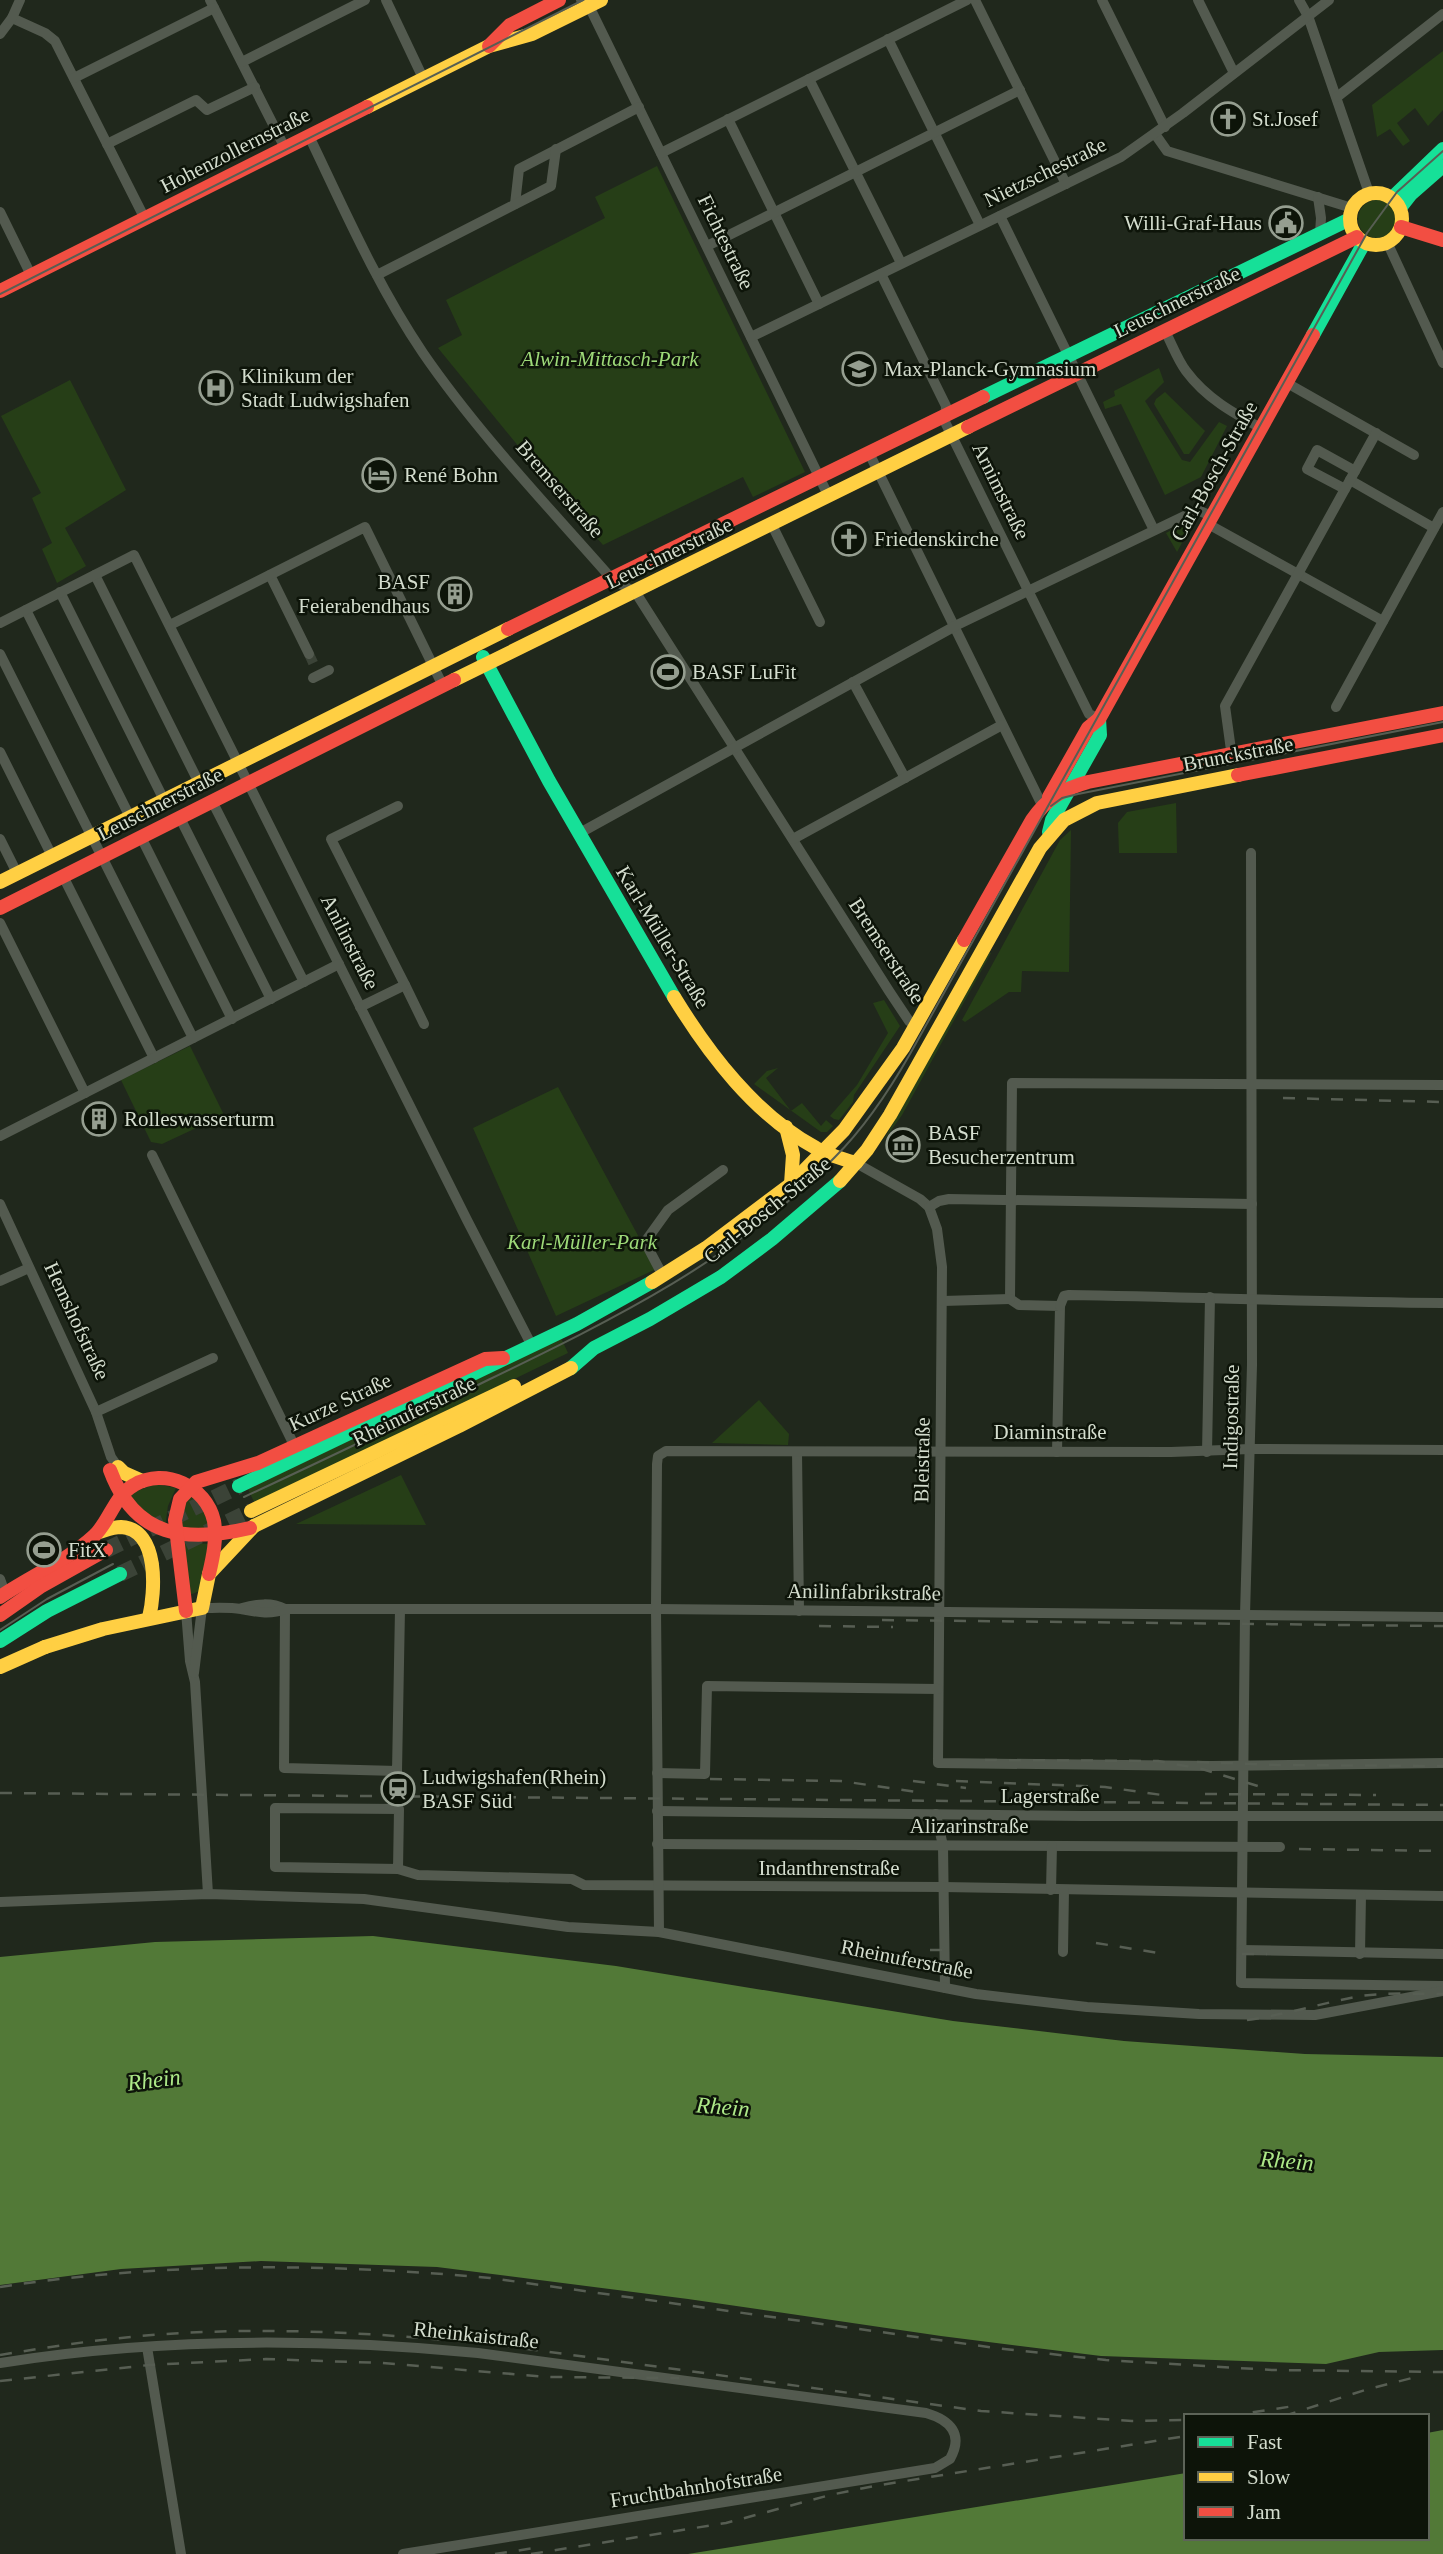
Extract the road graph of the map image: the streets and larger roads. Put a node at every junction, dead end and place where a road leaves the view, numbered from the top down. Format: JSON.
{"nodes":[{"id":1,"x":20,"y":0,"type":"edge"},
{"id":2,"x":365,"y":0,"type":"edge"},
{"id":3,"x":386,"y":0,"type":"edge"},
{"id":4,"x":559,"y":0,"type":"edge"},
{"id":5,"x":967,"y":0,"type":"edge"},
{"id":6,"x":975,"y":0,"type":"edge"},
{"id":7,"x":1102,"y":0,"type":"edge"},
{"id":8,"x":1198,"y":0,"type":"edge"},
{"id":9,"x":1299,"y":0,"type":"edge"},
{"id":10,"x":1329,"y":0,"type":"edge"},
{"id":11,"x":590,"y":2,"type":"edge"},
{"id":12,"x":212,"y":4,"type":"edge"},
{"id":13,"x":1443,"y":14,"type":"edge"},
{"id":14,"x":1308,"y":16,"type":"junction"},
{"id":15,"x":12,"y":18,"type":"junction"},
{"id":16,"x":0,"y":34,"type":"edge"},
{"id":17,"x":888,"y":39,"type":"junction"},
{"id":18,"x":489,"y":46,"type":"junction"},
{"id":19,"x":242,"y":62,"type":"junction"},
{"id":20,"x":1234,"y":73,"type":"junction"},
{"id":21,"x":74,"y":78,"type":"junction"},
{"id":22,"x":423,"y":78,"type":"junction"},
{"id":23,"x":809,"y":79,"type":"junction"},
{"id":24,"x":255,"y":87,"type":"junction"},
{"id":25,"x":1020,"y":90,"type":"junction"},
{"id":26,"x":1337,"y":97,"type":"junction"},
{"id":27,"x":639,"y":107,"type":"junction"},
{"id":28,"x":728,"y":119,"type":"junction"},
{"id":29,"x":1165,"y":127,"type":"junction"},
{"id":30,"x":934,"y":132,"type":"junction"},
{"id":31,"x":1155,"y":134,"type":"junction"},
{"id":32,"x":309,"y":136,"type":"junction"},
{"id":33,"x":107,"y":144,"type":"junction"},
{"id":34,"x":285,"y":148,"type":"junction"},
{"id":35,"x":556,"y":149,"type":"junction"},
{"id":36,"x":1443,"y":149,"type":"edge"},
{"id":37,"x":661,"y":153,"type":"junction"},
{"id":38,"x":1443,"y":166,"type":"edge"},
{"id":39,"x":855,"y":172,"type":"junction"},
{"id":40,"x":1066,"y":184,"type":"junction"},
{"id":41,"x":1369,"y":193,"type":"junction"},
{"id":42,"x":1318,"y":197,"type":"junction"},
{"id":43,"x":1396,"y":203,"type":"junction"},
{"id":44,"x":515,"y":204,"type":"junction"},
{"id":45,"x":773,"y":211,"type":"junction"},
{"id":46,"x":0,"y":212,"type":"edge"},
{"id":47,"x":1351,"y":213,"type":"junction"},
{"id":48,"x":1000,"y":216,"type":"junction"},
{"id":49,"x":145,"y":219,"type":"junction"},
{"id":50,"x":980,"y":225,"type":"junction"},
{"id":51,"x":1401,"y":227,"type":"junction"},
{"id":52,"x":1320,"y":233,"type":"junction"},
{"id":53,"x":1361,"y":240,"type":"junction"},
{"id":54,"x":1443,"y":240,"type":"edge"},
{"id":55,"x":1387,"y":242,"type":"junction"},
{"id":56,"x":707,"y":246,"type":"junction"},
{"id":57,"x":901,"y":263,"type":"junction"},
{"id":58,"x":881,"y":274,"type":"junction"},
{"id":59,"x":31,"y":275,"type":"junction"},
{"id":60,"x":377,"y":275,"type":"junction"},
{"id":61,"x":0,"y":291,"type":"edge"},
{"id":62,"x":819,"y":304,"type":"junction"},
{"id":63,"x":1165,"y":331,"type":"junction"},
{"id":64,"x":751,"y":337,"type":"junction"},
{"id":65,"x":1069,"y":355,"type":"junction"},
{"id":66,"x":1443,"y":363,"type":"edge"},
{"id":67,"x":1078,"y":373,"type":"junction"},
{"id":68,"x":1287,"y":383,"type":"junction"},
{"id":69,"x":945,"y":415,"type":"junction"},
{"id":70,"x":1261,"y":428,"type":"junction"},
{"id":71,"x":1376,"y":433,"type":"junction"},
{"id":72,"x":952,"y":435,"type":"junction"},
{"id":73,"x":869,"y":453,"type":"junction"},
{"id":74,"x":1414,"y":455,"type":"dead end"},
{"id":75,"x":878,"y":471,"type":"junction"},
{"id":76,"x":820,"y":477,"type":"junction"},
{"id":77,"x":1350,"y":480,"type":"junction"},
{"id":78,"x":828,"y":495,"type":"junction"},
{"id":79,"x":1443,"y":512,"type":"edge"},
{"id":80,"x":1210,"y":520,"type":"junction"},
{"id":81,"x":772,"y":525,"type":"junction"},
{"id":82,"x":1434,"y":528,"type":"junction"},
{"id":83,"x":1154,"y":530,"type":"junction"},
{"id":84,"x":1297,"y":574,"type":"junction"},
{"id":85,"x":95,"y":575,"type":"junction"},
{"id":86,"x":270,"y":575,"type":"junction"},
{"id":87,"x":611,"y":578,"type":"junction"},
{"id":88,"x":1029,"y":591,"type":"junction"},
{"id":89,"x":60,"y":592,"type":"junction"},
{"id":90,"x":636,"y":593,"type":"junction"},
{"id":91,"x":26,"y":610,"type":"junction"},
{"id":92,"x":1383,"y":621,"type":"junction"},
{"id":93,"x":0,"y":622,"type":"edge"},
{"id":94,"x":820,"y":622,"type":"dead end"},
{"id":95,"x":170,"y":625,"type":"junction"},
{"id":96,"x":953,"y":627,"type":"junction"},
{"id":97,"x":477,"y":644,"type":"junction"},
{"id":98,"x":0,"y":654,"type":"edge"},
{"id":99,"x":309,"y":654,"type":"tunnel mouth"},
{"id":100,"x":487,"y":664,"type":"junction"},
{"id":101,"x":433,"y":666,"type":"junction"},
{"id":102,"x":853,"y":682,"type":"junction"},
{"id":103,"x":443,"y":686,"type":"junction"},
{"id":104,"x":1336,"y":707,"type":"dead end"},
{"id":105,"x":1443,"y":713,"type":"edge"},
{"id":106,"x":1099,"y":719,"type":"junction"},
{"id":107,"x":1002,"y":725,"type":"junction"},
{"id":108,"x":1443,"y":735,"type":"edge"},
{"id":109,"x":735,"y":748,"type":"junction"},
{"id":110,"x":0,"y":752,"type":"edge"},
{"id":111,"x":1228,"y":757,"type":"junction"},
{"id":112,"x":239,"y":763,"type":"junction"},
{"id":113,"x":905,"y":778,"type":"junction"},
{"id":114,"x":199,"y":783,"type":"junction"},
{"id":115,"x":249,"y":783,"type":"junction"},
{"id":116,"x":1072,"y":786,"type":"junction"},
{"id":117,"x":164,"y":800,"type":"junction"},
{"id":118,"x":1046,"y":801,"type":"junction"},
{"id":119,"x":212,"y":802,"type":"junction"},
{"id":120,"x":398,"y":806,"type":"dead end"},
{"id":121,"x":130,"y":817,"type":"junction"},
{"id":122,"x":180,"y":818,"type":"junction"},
{"id":123,"x":1049,"y":832,"type":"junction"},
{"id":124,"x":578,"y":834,"type":"junction"},
{"id":125,"x":92,"y":836,"type":"junction"},
{"id":126,"x":141,"y":837,"type":"junction"},
{"id":127,"x":0,"y":839,"type":"edge"},
{"id":128,"x":793,"y":839,"type":"junction"},
{"id":129,"x":1251,"y":853,"type":"dead end"},
{"id":130,"x":52,"y":856,"type":"junction"},
{"id":131,"x":102,"y":857,"type":"junction"},
{"id":132,"x":17,"y":873,"type":"junction"},
{"id":133,"x":63,"y":876,"type":"junction"},
{"id":134,"x":0,"y":882,"type":"edge"},
{"id":135,"x":0,"y":908,"type":"edge"},
{"id":136,"x":0,"y":923,"type":"edge"},
{"id":137,"x":339,"y":964,"type":"junction"},
{"id":138,"x":304,"y":982,"type":"junction"},
{"id":139,"x":405,"y":985,"type":"junction"},
{"id":140,"x":271,"y":999,"type":"junction"},
{"id":141,"x":360,"y":1007,"type":"junction"},
{"id":142,"x":232,"y":1019,"type":"junction"},
{"id":143,"x":424,"y":1024,"type":"dead end"},
{"id":144,"x":917,"y":1027,"type":"junction"},
{"id":145,"x":193,"y":1038,"type":"junction"},
{"id":146,"x":154,"y":1058,"type":"junction"},
{"id":147,"x":1252,"y":1085,"type":"junction"},
{"id":148,"x":1443,"y":1086,"type":"edge"},
{"id":149,"x":85,"y":1093,"type":"junction"},
{"id":150,"x":786,"y":1127,"type":"junction"},
{"id":151,"x":0,"y":1136,"type":"edge"},
{"id":152,"x":824,"y":1152,"type":"junction"},
{"id":153,"x":152,"y":1155,"type":"dead end"},
{"id":154,"x":856,"y":1163,"type":"junction"},
{"id":155,"x":723,"y":1170,"type":"dead end"},
{"id":156,"x":791,"y":1184,"type":"junction"},
{"id":157,"x":1011,"y":1201,"type":"junction"},
{"id":158,"x":0,"y":1204,"type":"edge"},
{"id":159,"x":1252,"y":1204,"type":"junction"},
{"id":160,"x":929,"y":1207,"type":"junction"},
{"id":161,"x":745,"y":1232,"type":"junction"},
{"id":162,"x":742,"y":1262,"type":"junction"},
{"id":163,"x":29,"y":1268,"type":"junction"},
{"id":164,"x":663,"y":1276,"type":"junction"},
{"id":165,"x":0,"y":1281,"type":"edge"},
{"id":166,"x":1210,"y":1297,"type":"junction"},
{"id":167,"x":1010,"y":1299,"type":"junction"},
{"id":168,"x":943,"y":1301,"type":"junction"},
{"id":169,"x":1252,"y":1301,"type":"junction"},
{"id":170,"x":1443,"y":1303,"type":"edge"},
{"id":171,"x":1060,"y":1306,"type":"junction"},
{"id":172,"x":533,"y":1346,"type":"junction"},
{"id":173,"x":594,"y":1348,"type":"junction"},
{"id":174,"x":213,"y":1357,"type":"dead end"},
{"id":175,"x":508,"y":1358,"type":"junction"},
{"id":176,"x":96,"y":1412,"type":"junction"},
{"id":177,"x":295,"y":1447,"type":"junction"},
{"id":178,"x":1250,"y":1449,"type":"junction"},
{"id":179,"x":1443,"y":1450,"type":"edge"},
{"id":180,"x":942,"y":1451,"type":"junction"},
{"id":181,"x":797,"y":1452,"type":"junction"},
{"id":182,"x":1057,"y":1452,"type":"junction"},
{"id":183,"x":1208,"y":1452,"type":"junction"},
{"id":184,"x":113,"y":1465,"type":"junction"},
{"id":185,"x":142,"y":1482,"type":"junction"},
{"id":186,"x":190,"y":1486,"type":"junction"},
{"id":187,"x":239,"y":1486,"type":"tunnel mouth"},
{"id":188,"x":117,"y":1491,"type":"junction"},
{"id":189,"x":251,"y":1511,"type":"tunnel mouth"},
{"id":190,"x":254,"y":1526,"type":"junction"},
{"id":191,"x":99,"y":1532,"type":"junction"},
{"id":192,"x":174,"y":1533,"type":"junction"},
{"id":193,"x":215,"y":1536,"type":"junction"},
{"id":194,"x":106,"y":1550,"type":"tunnel mouth"},
{"id":195,"x":120,"y":1574,"type":"tunnel mouth"},
{"id":196,"x":209,"y":1574,"type":"junction"},
{"id":197,"x":0,"y":1578,"type":"edge"},
{"id":198,"x":3,"y":1595,"type":"edge"},
{"id":199,"x":202,"y":1608,"type":"junction"},
{"id":200,"x":285,"y":1609,"type":"junction"},
{"id":201,"x":400,"y":1609,"type":"junction"},
{"id":202,"x":656,"y":1609,"type":"junction"},
{"id":203,"x":186,"y":1611,"type":"junction"},
{"id":204,"x":799,"y":1611,"type":"junction"},
{"id":205,"x":940,"y":1612,"type":"junction"},
{"id":206,"x":0,"y":1615,"type":"edge"},
{"id":207,"x":1245,"y":1615,"type":"junction"},
{"id":208,"x":1443,"y":1617,"type":"edge"},
{"id":209,"x":149,"y":1618,"type":"junction"},
{"id":210,"x":0,"y":1641,"type":"edge"},
{"id":211,"x":0,"y":1667,"type":"edge"},
{"id":212,"x":194,"y":1673,"type":"junction"},
{"id":213,"x":938,"y":1689,"type":"junction"},
{"id":214,"x":1443,"y":1763,"type":"edge"},
{"id":215,"x":1244,"y":1766,"type":"junction"},
{"id":216,"x":657,"y":1773,"type":"junction"},
{"id":217,"x":657,"y":1811,"type":"junction"},
{"id":218,"x":936,"y":1814,"type":"junction"},
{"id":219,"x":1243,"y":1815,"type":"junction"},
{"id":220,"x":1443,"y":1816,"type":"edge"},
{"id":221,"x":657,"y":1844,"type":"junction"},
{"id":222,"x":943,"y":1846,"type":"junction"},
{"id":223,"x":1052,"y":1846,"type":"junction"},
{"id":224,"x":1243,"y":1847,"type":"junction"},
{"id":225,"x":1280,"y":1847,"type":"dead end"},
{"id":226,"x":398,"y":1869,"type":"junction"},
{"id":227,"x":657,"y":1887,"type":"junction"},
{"id":228,"x":943,"y":1887,"type":"junction"},
{"id":229,"x":1051,"y":1890,"type":"junction"},
{"id":230,"x":1064,"y":1890,"type":"junction"},
{"id":231,"x":208,"y":1894,"type":"junction"},
{"id":232,"x":1243,"y":1894,"type":"junction"},
{"id":233,"x":1361,"y":1895,"type":"junction"},
{"id":234,"x":1443,"y":1896,"type":"edge"},
{"id":235,"x":0,"y":1902,"type":"edge"},
{"id":236,"x":659,"y":1932,"type":"junction"},
{"id":237,"x":1242,"y":1950,"type":"junction"},
{"id":238,"x":1063,"y":1952,"type":"dead end"},
{"id":239,"x":1360,"y":1954,"type":"junction"},
{"id":240,"x":1443,"y":1954,"type":"edge"},
{"id":241,"x":945,"y":1988,"type":"junction"},
{"id":242,"x":1443,"y":1988,"type":"edge"},
{"id":243,"x":147,"y":2347,"type":"junction"},
{"id":244,"x":0,"y":2364,"type":"edge"},
{"id":245,"x":945,"y":2420,"type":"joint"},
{"id":246,"x":181,"y":2554,"type":"edge"},
{"id":247,"x":403,"y":2554,"type":"edge"}],
"edges":[{"from":1,"to":15,"type":"street"},
{"from":2,"to":19,"type":"street"},
{"from":3,"to":22,"type":"street"},
{"from":4,"to":18,"type":"street","name":"Hohenzollernstraße"},
{"from":5,"to":17,"type":"street"},
{"from":6,"to":25,"type":"street"},
{"from":7,"to":29,"type":"street"},
{"from":8,"to":20,"type":"street"},
{"from":9,"to":14,"type":"street"},
{"from":10,"to":14,"type":"street","name":"Nietzschestraße"},
{"from":11,"to":18,"type":"street","name":"Hohenzollernstraße"},
{"from":11,"to":27,"type":"street","name":"Fichtestraße"},
{"from":12,"to":19,"type":"street"},
{"from":12,"to":21,"type":"street"},
{"from":13,"to":26,"type":"street"},
{"from":14,"to":20,"type":"street","name":"Nietzschestraße"},
{"from":14,"to":26,"type":"street"},
{"from":15,"to":16,"type":"street"},
{"from":15,"to":21,"type":"street"},
{"from":17,"to":23,"type":"street"},
{"from":17,"to":30,"type":"street"},
{"from":18,"to":22,"type":"street","name":"Hohenzollernstraße"},
{"from":19,"to":24,"type":"street"},
{"from":20,"to":29,"type":"street","name":"Nietzschestraße"},
{"from":21,"to":33,"type":"street"},
{"from":22,"to":32,"type":"street","name":"Hohenzollernstraße"},
{"from":23,"to":28,"type":"street"},
{"from":23,"to":39,"type":"street"},
{"from":24,"to":33,"type":"street"},
{"from":24,"to":34,"type":"street"},
{"from":25,"to":30,"type":"street"},
{"from":25,"to":40,"type":"street"},
{"from":26,"to":41,"type":"street"},
{"from":27,"to":35,"type":"street"},
{"from":27,"to":37,"type":"street","name":"Fichtestraße"},
{"from":28,"to":37,"type":"street"},
{"from":28,"to":45,"type":"street"},
{"from":29,"to":31,"type":"street","name":"Nietzschestraße"},
{"from":30,"to":39,"type":"street"},
{"from":30,"to":50,"type":"street"},
{"from":31,"to":40,"type":"street","name":"Nietzschestraße"},
{"from":31,"to":42,"type":"street"},
{"from":32,"to":34,"type":"street","name":"Hohenzollernstraße"},
{"from":32,"to":60,"type":"street","name":"Bremserstraße"},
{"from":33,"to":49,"type":"street"},
{"from":34,"to":49,"type":"street","name":"Hohenzollernstraße"},
{"from":35,"to":44,"type":"street"},
{"from":35,"to":44,"type":"street"},
{"from":36,"to":43,"type":"street"},
{"from":37,"to":56,"type":"street","name":"Fichtestraße"},
{"from":38,"to":43,"type":"street"},
{"from":39,"to":45,"type":"street"},
{"from":39,"to":57,"type":"street"},
{"from":40,"to":48,"type":"street","name":"Nietzschestraße"},
{"from":41,"to":43,"type":"street"},
{"from":41,"to":47,"type":"street"},
{"from":42,"to":47,"type":"street"},
{"from":42,"to":52,"type":"street"},
{"from":43,"to":51,"type":"street"},
{"from":44,"to":60,"type":"street"},
{"from":45,"to":56,"type":"street"},
{"from":45,"to":62,"type":"street"},
{"from":46,"to":59,"type":"street"},
{"from":47,"to":52,"type":"street","name":"Leuschnerstraße"},
{"from":47,"to":53,"type":"street"},
{"from":48,"to":50,"type":"street","name":"Nietzschestraße"},
{"from":48,"to":65,"type":"street"},
{"from":49,"to":59,"type":"street","name":"Hohenzollernstraße"},
{"from":50,"to":57,"type":"street","name":"Nietzschestraße"},
{"from":51,"to":54,"type":"street"},
{"from":51,"to":55,"type":"street"},
{"from":52,"to":65,"type":"street","name":"Leuschnerstraße"},
{"from":53,"to":55,"type":"street"},
{"from":53,"to":63,"type":"street","name":"Leuschnerstraße"},
{"from":53,"to":68,"type":"street","name":"Carl-Bosch-Straße"},
{"from":55,"to":66,"type":"street"},
{"from":56,"to":64,"type":"street","name":"Fichtestraße"},
{"from":57,"to":58,"type":"street","name":"Nietzschestraße"},
{"from":58,"to":62,"type":"street","name":"Nietzschestraße"},
{"from":58,"to":69,"type":"street","name":"Arnimstraße"},
{"from":59,"to":61,"type":"street","name":"Hohenzollernstraße"},
{"from":60,"to":87,"type":"street","name":"Bremserstraße"},
{"from":62,"to":64,"type":"street","name":"Nietzschestraße"},
{"from":63,"to":67,"type":"street","name":"Leuschnerstraße"},
{"from":63,"to":70,"type":"street"},
{"from":64,"to":76,"type":"street","name":"Fichtestraße"},
{"from":65,"to":67,"type":"street"},
{"from":65,"to":69,"type":"street","name":"Leuschnerstraße"},
{"from":67,"to":72,"type":"street","name":"Leuschnerstraße"},
{"from":67,"to":83,"type":"street"},
{"from":68,"to":70,"type":"street","name":"Carl-Bosch-Straße"},
{"from":68,"to":71,"type":"street"},
{"from":69,"to":72,"type":"street","name":"Arnimstraße"},
{"from":69,"to":73,"type":"street","name":"Leuschnerstraße"},
{"from":70,"to":80,"type":"street","name":"Carl-Bosch-Straße"},
{"from":71,"to":74,"type":"street"},
{"from":71,"to":77,"type":"street"},
{"from":72,"to":75,"type":"street","name":"Leuschnerstraße"},
{"from":72,"to":88,"type":"street","name":"Arnimstraße"},
{"from":73,"to":75,"type":"street"},
{"from":73,"to":76,"type":"street","name":"Leuschnerstraße"},
{"from":75,"to":78,"type":"street","name":"Leuschnerstraße"},
{"from":75,"to":96,"type":"street"},
{"from":76,"to":78,"type":"street","name":"Fichtestraße"},
{"from":76,"to":87,"type":"street","name":"Leuschnerstraße"},
{"from":77,"to":82,"type":"street"},
{"from":77,"to":84,"type":"street"},
{"from":78,"to":81,"type":"street","name":"Leuschnerstraße"},
{"from":79,"to":82,"type":"street"},
{"from":80,"to":83,"type":"street"},
{"from":80,"to":84,"type":"street"},
{"from":80,"to":106,"type":"street","name":"Carl-Bosch-Straße"},
{"from":81,"to":90,"type":"street","name":"Leuschnerstraße"},
{"from":81,"to":94,"type":"street"},
{"from":82,"to":92,"type":"street"},
{"from":83,"to":88,"type":"street"},
{"from":84,"to":92,"type":"street"},
{"from":84,"to":111,"type":"street"},
{"from":85,"to":89,"type":"street"},
{"from":85,"to":95,"type":"street","name":"Anilinstraße"},
{"from":85,"to":114,"type":"street"},
{"from":86,"to":95,"type":"street"},
{"from":86,"to":99,"type":"street"},
{"from":86,"to":101,"type":"street"},
{"from":87,"to":90,"type":"street","name":"Bremserstraße"},
{"from":87,"to":97,"type":"street","name":"Leuschnerstraße"},
{"from":88,"to":96,"type":"street"},
{"from":88,"to":106,"type":"street","name":"Arnimstraße"},
{"from":89,"to":91,"type":"street"},
{"from":89,"to":117,"type":"street"},
{"from":90,"to":100,"type":"street","name":"Leuschnerstraße"},
{"from":90,"to":109,"type":"street","name":"Bremserstraße"},
{"from":91,"to":93,"type":"street"},
{"from":91,"to":121,"type":"street"},
{"from":92,"to":104,"type":"street"},
{"from":95,"to":112,"type":"street","name":"Anilinstraße"},
{"from":96,"to":102,"type":"street"},
{"from":96,"to":107,"type":"street"},
{"from":97,"to":100,"type":"street","name":"Karl-Müller-Straße"},
{"from":97,"to":101,"type":"street","name":"Leuschnerstraße"},
{"from":98,"to":125,"type":"street"},
{"from":100,"to":103,"type":"street","name":"Leuschnerstraße"},
{"from":100,"to":124,"type":"street","name":"Karl-Müller-Straße"},
{"from":101,"to":103,"type":"street"},
{"from":101,"to":112,"type":"street","name":"Leuschnerstraße"},
{"from":102,"to":109,"type":"street"},
{"from":102,"to":113,"type":"street"},
{"from":103,"to":115,"type":"street","name":"Leuschnerstraße"},
{"from":105,"to":111,"type":"street","name":"Brunckstraße"},
{"from":106,"to":116,"type":"street","name":"Carl-Bosch-Straße"},
{"from":106,"to":118,"type":"street","name":"Carl-Bosch-Straße"},
{"from":107,"to":113,"type":"street"},
{"from":107,"to":118,"type":"street"},
{"from":108,"to":123,"type":"street","name":"Brunckstraße"},
{"from":109,"to":124,"type":"street"},
{"from":109,"to":128,"type":"street","name":"Bremserstraße"},
{"from":110,"to":130,"type":"street"},
{"from":111,"to":116,"type":"street","name":"Brunckstraße"},
{"from":112,"to":114,"type":"street","name":"Leuschnerstraße"},
{"from":112,"to":115,"type":"street","name":"Anilinstraße"},
{"from":113,"to":128,"type":"street"},
{"from":114,"to":117,"type":"street","name":"Leuschnerstraße"},
{"from":115,"to":119,"type":"street","name":"Leuschnerstraße"},
{"from":115,"to":137,"type":"street","name":"Anilinstraße"},
{"from":116,"to":118,"type":"street","name":"Brunckstraße"},
{"from":116,"to":123,"type":"street","name":"Carl-Bosch-Straße"},
{"from":117,"to":121,"type":"street","name":"Leuschnerstraße"},
{"from":118,"to":144,"type":"street","name":"Carl-Bosch-Straße"},
{"from":119,"to":122,"type":"street","name":"Leuschnerstraße"},
{"from":119,"to":138,"type":"street"},
{"from":120,"to":139,"type":"street"},
{"from":121,"to":125,"type":"street","name":"Leuschnerstraße"},
{"from":122,"to":126,"type":"street","name":"Leuschnerstraße"},
{"from":122,"to":140,"type":"street"},
{"from":123,"to":154,"type":"street","name":"Carl-Bosch-Straße"},
{"from":124,"to":150,"type":"street","name":"Karl-Müller-Straße"},
{"from":125,"to":130,"type":"street","name":"Leuschnerstraße"},
{"from":125,"to":131,"type":"street"},
{"from":126,"to":131,"type":"street","name":"Leuschnerstraße"},
{"from":126,"to":142,"type":"street"},
{"from":127,"to":132,"type":"street"},
{"from":128,"to":144,"type":"street","name":"Bremserstraße"},
{"from":129,"to":147,"type":"street","name":"Indigostraße"},
{"from":130,"to":132,"type":"street","name":"Leuschnerstraße"},
{"from":131,"to":133,"type":"street","name":"Leuschnerstraße"},
{"from":131,"to":145,"type":"street"},
{"from":132,"to":134,"type":"street","name":"Leuschnerstraße"},
{"from":133,"to":135,"type":"street","name":"Leuschnerstraße"},
{"from":133,"to":146,"type":"street"},
{"from":136,"to":149,"type":"street"},
{"from":137,"to":138,"type":"street"},
{"from":137,"to":141,"type":"street","name":"Anilinstraße"},
{"from":138,"to":140,"type":"street"},
{"from":139,"to":141,"type":"street"},
{"from":139,"to":143,"type":"street"},
{"from":140,"to":142,"type":"street"},
{"from":141,"to":172,"type":"street","name":"Anilinstraße"},
{"from":142,"to":145,"type":"street"},
{"from":144,"to":152,"type":"street","name":"Carl-Bosch-Straße"},
{"from":145,"to":146,"type":"street"},
{"from":146,"to":149,"type":"street"},
{"from":147,"to":148,"type":"street"},
{"from":147,"to":157,"type":"street"},
{"from":147,"to":159,"type":"street","name":"Indigostraße"},
{"from":149,"to":151,"type":"street"},
{"from":150,"to":152,"type":"street","name":"Karl-Müller-Straße"},
{"from":150,"to":156,"type":"street"},
{"from":152,"to":154,"type":"street","name":"Karl-Müller-Straße"},
{"from":152,"to":156,"type":"street","name":"Carl-Bosch-Straße"},
{"from":153,"to":177,"type":"street"},
{"from":154,"to":160,"type":"street","name":"Karl-Müller-Straße"},
{"from":154,"to":162,"type":"street","name":"Carl-Bosch-Straße"},
{"from":155,"to":164,"type":"street"},
{"from":156,"to":161,"type":"street","name":"Carl-Bosch-Straße"},
{"from":157,"to":159,"type":"street"},
{"from":157,"to":160,"type":"street"},
{"from":157,"to":167,"type":"street"},
{"from":158,"to":163,"type":"street","name":"Hemshofstraße"},
{"from":159,"to":169,"type":"street","name":"Indigostraße"},
{"from":160,"to":168,"type":"street","name":"Bleistraße"},
{"from":161,"to":162,"type":"street"},
{"from":161,"to":164,"type":"street","name":"Carl-Bosch-Straße"},
{"from":162,"to":173,"type":"street","name":"Carl-Bosch-Straße"},
{"from":163,"to":165,"type":"street"},
{"from":163,"to":176,"type":"street","name":"Hemshofstraße"},
{"from":164,"to":172,"type":"street","name":"Carl-Bosch-Straße"},
{"from":166,"to":169,"type":"street"},
{"from":166,"to":171,"type":"street"},
{"from":166,"to":183,"type":"street"},
{"from":167,"to":168,"type":"street"},
{"from":167,"to":171,"type":"street"},
{"from":168,"to":180,"type":"street","name":"Bleistraße"},
{"from":169,"to":170,"type":"street"},
{"from":169,"to":178,"type":"street","name":"Indigostraße"},
{"from":171,"to":182,"type":"street"},
{"from":172,"to":175,"type":"street","name":"Carl-Bosch-Straße"},
{"from":173,"to":189,"type":"street","name":"Rheinuferstraße"},
{"from":173,"to":190,"type":"street","name":"Carl-Bosch-Straße"},
{"from":174,"to":176,"type":"street"},
{"from":175,"to":177,"type":"street","name":"Kurze Straße"},
{"from":175,"to":187,"type":"street","name":"Rheinuferstraße"},
{"from":176,"to":184,"type":"street","name":"Hemshofstraße"},
{"from":177,"to":186,"type":"street","name":"Kurze Straße"},
{"from":178,"to":179,"type":"street","name":"Diaminstraße"},
{"from":178,"to":183,"type":"street","name":"Diaminstraße"},
{"from":178,"to":207,"type":"street","name":"Indigostraße"},
{"from":180,"to":181,"type":"street","name":"Diaminstraße"},
{"from":180,"to":182,"type":"street","name":"Diaminstraße"},
{"from":180,"to":205,"type":"street","name":"Bleistraße"},
{"from":181,"to":202,"type":"street","name":"Diaminstraße"},
{"from":181,"to":204,"type":"street"},
{"from":182,"to":183,"type":"street","name":"Diaminstraße"},
{"from":184,"to":185,"type":"street"},
{"from":184,"to":188,"type":"street"},
{"from":185,"to":186,"type":"street"},
{"from":185,"to":188,"type":"street"},
{"from":186,"to":192,"type":"street"},
{"from":186,"to":193,"type":"street"},
{"from":188,"to":191,"type":"street"},
{"from":188,"to":192,"type":"street"},
{"from":190,"to":193,"type":"street"},
{"from":190,"to":196,"type":"street"},
{"from":191,"to":198,"type":"street"},
{"from":191,"to":209,"type":"street"},
{"from":192,"to":193,"type":"street"},
{"from":192,"to":203,"type":"street"},
{"from":193,"to":196,"type":"street"},
{"from":194,"to":206,"type":"street"},
{"from":195,"to":210,"type":"street"},
{"from":196,"to":199,"type":"street"},
{"from":197,"to":198,"type":"street"},
{"from":199,"to":200,"type":"street","name":"Anilinfabrikstraße"},
{"from":199,"to":203,"type":"street"},
{"from":199,"to":212,"type":"street"},
{"from":200,"to":201,"type":"street","name":"Anilinfabrikstraße"},
{"from":200,"to":201,"type":"street"},
{"from":201,"to":202,"type":"street","name":"Anilinfabrikstraße"},
{"from":202,"to":204,"type":"street","name":"Anilinfabrikstraße"},
{"from":202,"to":216,"type":"street"},
{"from":203,"to":209,"type":"street"},
{"from":203,"to":212,"type":"street"},
{"from":204,"to":205,"type":"street","name":"Anilinfabrikstraße"},
{"from":205,"to":207,"type":"street","name":"Anilinfabrikstraße"},
{"from":205,"to":213,"type":"street","name":"Bleistraße"},
{"from":207,"to":208,"type":"street","name":"Anilinfabrikstraße"},
{"from":207,"to":215,"type":"street","name":"Indigostraße"},
{"from":209,"to":211,"type":"street"},
{"from":212,"to":231,"type":"street"},
{"from":213,"to":215,"type":"street","name":"Bleistraße"},
{"from":213,"to":216,"type":"street"},
{"from":214,"to":215,"type":"street"},
{"from":215,"to":219,"type":"street","name":"Indigostraße"},
{"from":216,"to":217,"type":"street"},
{"from":217,"to":218,"type":"street","name":"Lagerstraße"},
{"from":217,"to":221,"type":"street"},
{"from":218,"to":219,"type":"street","name":"Lagerstraße"},
{"from":218,"to":222,"type":"street"},
{"from":219,"to":220,"type":"street","name":"Lagerstraße"},
{"from":219,"to":224,"type":"street","name":"Indigostraße"},
{"from":221,"to":222,"type":"street","name":"Alizarinstraße"},
{"from":221,"to":227,"type":"street"},
{"from":222,"to":223,"type":"street","name":"Alizarinstraße"},
{"from":222,"to":228,"type":"street"},
{"from":223,"to":224,"type":"street","name":"Alizarinstraße"},
{"from":223,"to":229,"type":"street"},
{"from":224,"to":225,"type":"street","name":"Alizarinstraße"},
{"from":224,"to":232,"type":"street","name":"Indigostraße"},
{"from":226,"to":226,"type":"street","name":"Indanthrenstraße"},
{"from":226,"to":227,"type":"street","name":"Indanthrenstraße"},
{"from":227,"to":228,"type":"street","name":"Indanthrenstraße"},
{"from":227,"to":236,"type":"street"},
{"from":228,"to":229,"type":"street","name":"Indanthrenstraße"},
{"from":228,"to":241,"type":"street"},
{"from":229,"to":230,"type":"street","name":"Indanthrenstraße"},
{"from":230,"to":232,"type":"street","name":"Indanthrenstraße"},
{"from":230,"to":238,"type":"street"},
{"from":231,"to":235,"type":"street","name":"Rheinuferstraße"},
{"from":231,"to":236,"type":"street","name":"Rheinuferstraße"},
{"from":232,"to":233,"type":"street","name":"Indanthrenstraße"},
{"from":232,"to":237,"type":"street","name":"Indigostraße"},
{"from":233,"to":234,"type":"street","name":"Indanthrenstraße"},
{"from":233,"to":239,"type":"street"},
{"from":236,"to":241,"type":"street","name":"Rheinuferstraße"},
{"from":237,"to":239,"type":"street"},
{"from":237,"to":242,"type":"street","name":"Indigostraße"},
{"from":239,"to":240,"type":"street"},
{"from":241,"to":242,"type":"street","name":"Rheinuferstraße"},
{"from":243,"to":244,"type":"street","name":"Rheinkaistraße"},
{"from":243,"to":245,"type":"street","name":"Rheinkaistraße"},
{"from":243,"to":246,"type":"street"},
{"from":245,"to":247,"type":"street","name":"Fruchtbahnhofstraße"}]}
